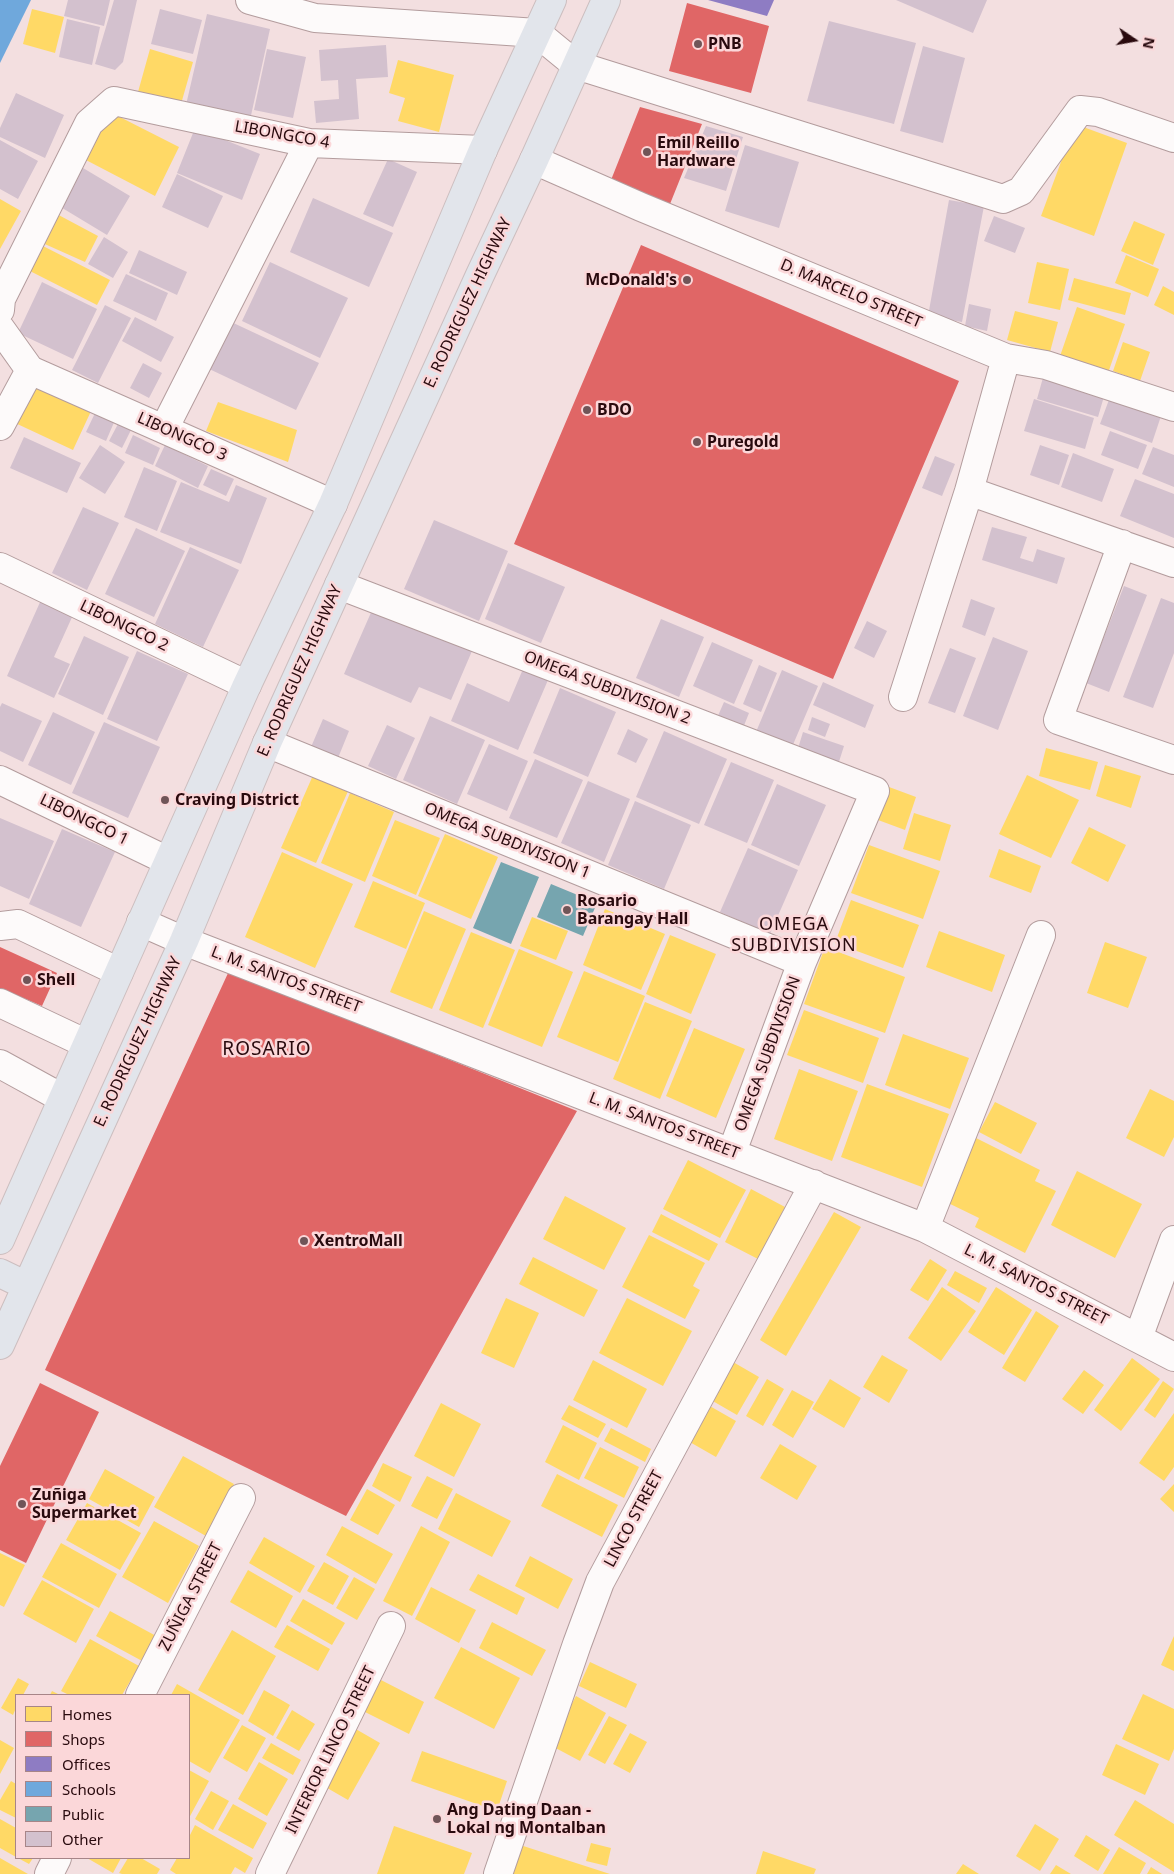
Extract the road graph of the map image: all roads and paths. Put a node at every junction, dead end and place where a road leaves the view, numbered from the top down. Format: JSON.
{"nodes":[{"id":1,"x":250,"y":0,"type":"edge"},
{"id":2,"x":552,"y":0,"type":"edge"},
{"id":3,"x":606,"y":0,"type":"edge"},
{"id":4,"x":537,"y":33,"type":"junction"},
{"id":5,"x":576,"y":65,"type":"junction"},
{"id":6,"x":1174,"y":138,"type":"edge"},
{"id":7,"x":309,"y":143,"type":"junction"},
{"id":8,"x":483,"y":150,"type":"junction"},
{"id":9,"x":534,"y":160,"type":"junction"},
{"id":10,"x":0,"y":310,"type":"edge"},
{"id":11,"x":0,"y":328,"type":"edge"},
{"id":12,"x":1006,"y":358,"type":"junction"},
{"id":13,"x":30,"y":370,"type":"junction"},
{"id":14,"x":1174,"y":407,"type":"edge"},
{"id":15,"x":0,"y":426,"type":"edge"},
{"id":16,"x":164,"y":429,"type":"junction"},
{"id":17,"x":969,"y":491,"type":"junction"},
{"id":18,"x":334,"y":504,"type":"junction"},
{"id":19,"x":1122,"y":544,"type":"junction"},
{"id":20,"x":1174,"y":563,"type":"edge"},
{"id":21,"x":0,"y":567,"type":"edge"},
{"id":22,"x":339,"y":585,"type":"junction"},
{"id":23,"x":247,"y":686,"type":"junction"},
{"id":24,"x":903,"y":697,"type":"dead end"},
{"id":25,"x":268,"y":743,"type":"junction"},
{"id":26,"x":1174,"y":760,"type":"edge"},
{"id":27,"x":0,"y":780,"type":"edge"},
{"id":28,"x":875,"y":790,"type":"joint"},
{"id":29,"x":168,"y":861,"type":"junction"},
{"id":30,"x":141,"y":922,"type":"junction"},
{"id":31,"x":0,"y":926,"type":"edge"},
{"id":32,"x":1041,"y":935,"type":"dead end"},
{"id":33,"x":184,"y":940,"type":"junction"},
{"id":34,"x":802,"y":962,"type":"junction"},
{"id":35,"x":119,"y":972,"type":"junction"},
{"id":36,"x":0,"y":1003,"type":"edge"},
{"id":37,"x":86,"y":1044,"type":"junction"},
{"id":38,"x":0,"y":1064,"type":"edge"},
{"id":39,"x":62,"y":1098,"type":"junction"},
{"id":40,"x":732,"y":1152,"type":"junction"},
{"id":41,"x":814,"y":1184,"type":"junction"},
{"id":42,"x":2,"y":1228,"type":"edge"},
{"id":43,"x":924,"y":1228,"type":"junction"},
{"id":44,"x":1174,"y":1240,"type":"edge"},
{"id":45,"x":0,"y":1273,"type":"edge"},
{"id":46,"x":27,"y":1286,"type":"junction"},
{"id":47,"x":1138,"y":1338,"type":"junction"},
{"id":48,"x":0,"y":1345,"type":"edge"},
{"id":49,"x":1174,"y":1357,"type":"edge"},
{"id":50,"x":241,"y":1498,"type":"dead end"},
{"id":51,"x":391,"y":1626,"type":"dead end"},
{"id":52,"x":141,"y":1694,"type":"edge"},
{"id":53,"x":56,"y":1859,"type":"edge"},
{"id":54,"x":49,"y":1874,"type":"edge"},
{"id":55,"x":270,"y":1874,"type":"edge"},
{"id":56,"x":498,"y":1874,"type":"edge"}],
"edges":[{"from":1,"to":4,"type":"street"},
{"from":2,"to":4,"type":"main road"},
{"from":3,"to":5,"type":"main road","name":"E. RODRIGUEZ HIGHWAY"},
{"from":4,"to":5,"type":"street"},
{"from":4,"to":8,"type":"main road"},
{"from":5,"to":6,"type":"street"},
{"from":5,"to":9,"type":"main road","name":"E. RODRIGUEZ HIGHWAY"},
{"from":7,"to":8,"type":"street","name":"LIBONGCO 4"},
{"from":7,"to":10,"type":"street","name":"LIBONGCO 4"},
{"from":7,"to":16,"type":"street"},
{"from":8,"to":18,"type":"main road"},
{"from":9,"to":12,"type":"street","name":"D. MARCELO STREET"},
{"from":9,"to":22,"type":"main road","name":"E. RODRIGUEZ HIGHWAY"},
{"from":11,"to":13,"type":"street"},
{"from":12,"to":14,"type":"street","name":"D. MARCELO STREET"},
{"from":12,"to":17,"type":"street"},
{"from":13,"to":15,"type":"street"},
{"from":13,"to":16,"type":"street","name":"LIBONGCO 3"},
{"from":16,"to":18,"type":"street","name":"LIBONGCO 3"},
{"from":17,"to":19,"type":"street"},
{"from":17,"to":24,"type":"street"},
{"from":18,"to":23,"type":"main road"},
{"from":19,"to":20,"type":"street"},
{"from":19,"to":26,"type":"street"},
{"from":21,"to":23,"type":"street","name":"LIBONGCO 2"},
{"from":22,"to":25,"type":"main road","name":"E. RODRIGUEZ HIGHWAY"},
{"from":22,"to":28,"type":"street","name":"OMEGA SUBDIVISION 2"},
{"from":23,"to":29,"type":"main road"},
{"from":25,"to":33,"type":"main road","name":"E. RODRIGUEZ HIGHWAY"},
{"from":25,"to":34,"type":"street","name":"OMEGA SUBDIVISION 1"},
{"from":27,"to":29,"type":"street","name":"LIBONGCO 1"},
{"from":28,"to":34,"type":"street","name":"OMEGA SUBDIVISION"},
{"from":29,"to":30,"type":"main road"},
{"from":30,"to":33,"type":"street","name":"L. M. SANTOS STREET"},
{"from":30,"to":35,"type":"main road"},
{"from":31,"to":35,"type":"street"},
{"from":32,"to":43,"type":"street"},
{"from":33,"to":40,"type":"street","name":"L. M. SANTOS STREET"},
{"from":33,"to":46,"type":"main road","name":"E. RODRIGUEZ HIGHWAY"},
{"from":34,"to":40,"type":"street","name":"OMEGA SUBDIVISION"},
{"from":35,"to":37,"type":"main road"},
{"from":36,"to":37,"type":"street"},
{"from":37,"to":39,"type":"main road"},
{"from":38,"to":39,"type":"street"},
{"from":39,"to":42,"type":"main road"},
{"from":40,"to":41,"type":"street","name":"L. M. SANTOS STREET"},
{"from":41,"to":43,"type":"street","name":"L. M. SANTOS STREET"},
{"from":41,"to":56,"type":"street","name":"LINCO STREET"},
{"from":43,"to":47,"type":"street","name":"L. M. SANTOS STREET"},
{"from":44,"to":47,"type":"street"},
{"from":45,"to":46,"type":"main road"},
{"from":46,"to":48,"type":"main road","name":"E. RODRIGUEZ HIGHWAY"},
{"from":47,"to":49,"type":"street","name":"L. M. SANTOS STREET"},
{"from":50,"to":52,"type":"street","name":"ZUÑIGA STREET"},
{"from":51,"to":55,"type":"street","name":"INTERIOR LINCO STREET"},
{"from":53,"to":54,"type":"street"}]}
